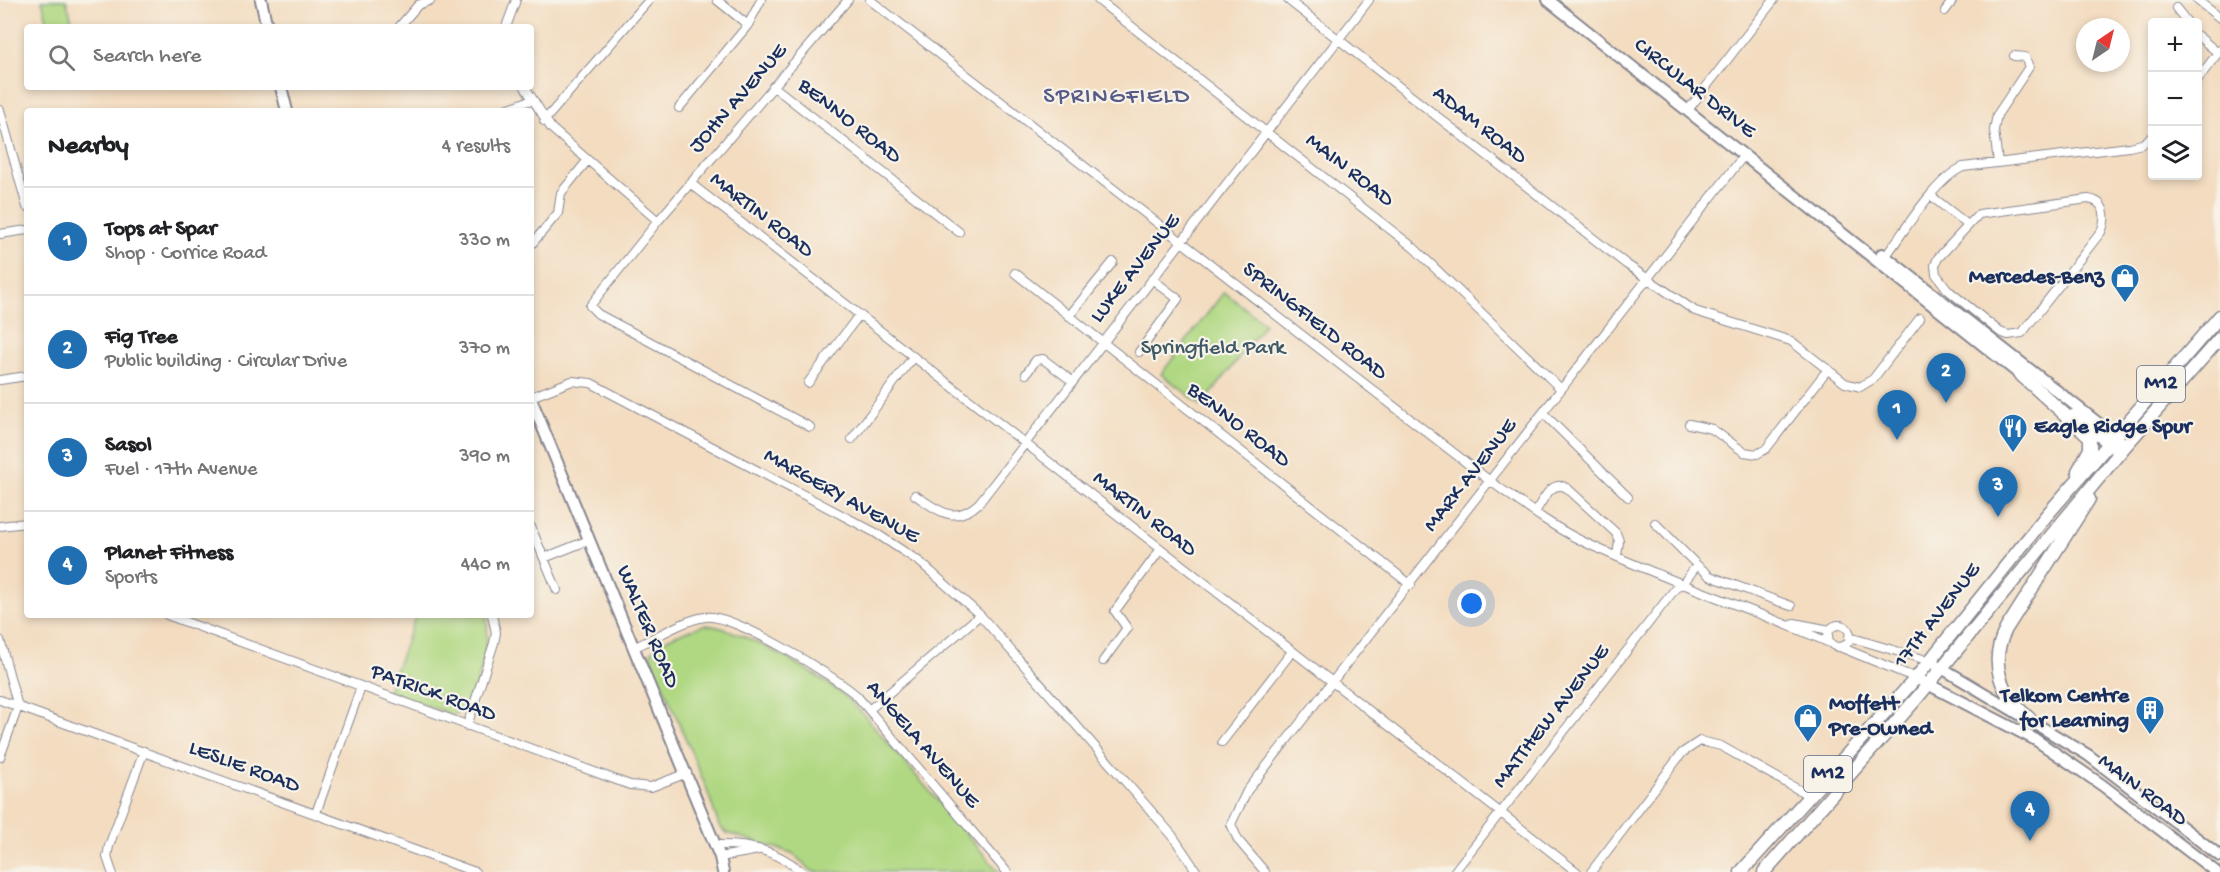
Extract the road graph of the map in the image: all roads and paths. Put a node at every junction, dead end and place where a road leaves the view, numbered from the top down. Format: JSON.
{"nodes":[{"id":1,"x":261,"y":0,"type":"edge"},
{"id":2,"x":431,"y":0,"type":"edge"},
{"id":3,"x":649,"y":0,"type":"edge"},
{"id":4,"x":717,"y":0,"type":"edge"},
{"id":5,"x":761,"y":0,"type":"edge"},
{"id":6,"x":848,"y":0,"type":"edge"},
{"id":7,"x":870,"y":0,"type":"edge"},
{"id":8,"x":1098,"y":0,"type":"edge"},
{"id":9,"x":1288,"y":0,"type":"edge"},
{"id":10,"x":1369,"y":0,"type":"edge"},
{"id":11,"x":1548,"y":0,"type":"edge"},
{"id":12,"x":1774,"y":0,"type":"edge"},
{"id":13,"x":1953,"y":0,"type":"edge"},
{"id":14,"x":2197,"y":0,"type":"edge"},
{"id":15,"x":513,"y":1,"type":"edge"},
{"id":16,"x":2176,"y":8,"type":"dead end"},
{"id":17,"x":1945,"y":10,"type":"dead end"},
{"id":18,"x":2184,"y":18,"type":"edge"},
{"id":19,"x":2220,"y":18,"type":"edge"},
{"id":20,"x":266,"y":24,"type":"edge"},
{"id":21,"x":402,"y":24,"type":"edge"},
{"id":22,"x":507,"y":24,"type":"edge"},
{"id":23,"x":747,"y":25,"type":"junction"},
{"id":24,"x":1338,"y":39,"type":"junction"},
{"id":25,"x":2202,"y":39,"type":"edge"},
{"id":26,"x":2219,"y":52,"type":"edge"},
{"id":27,"x":2014,"y":56,"type":"dead end"},
{"id":28,"x":2202,"y":74,"type":"edge"},
{"id":29,"x":773,"y":86,"type":"junction"},
{"id":30,"x":282,"y":90,"type":"edge"},
{"id":31,"x":526,"y":90,"type":"edge"},
{"id":32,"x":531,"y":100,"type":"junction"},
{"id":33,"x":287,"y":108,"type":"edge"},
{"id":34,"x":509,"y":108,"type":"edge"},
{"id":35,"x":679,"y":108,"type":"dead end"},
{"id":36,"x":0,"y":110,"type":"edge"},
{"id":37,"x":1688,"y":110,"type":"junction"},
{"id":38,"x":544,"y":121,"type":"junction"},
{"id":39,"x":1266,"y":131,"type":"junction"},
{"id":40,"x":2148,"y":139,"type":"edge"},
{"id":41,"x":1745,"y":154,"type":"junction"},
{"id":42,"x":587,"y":160,"type":"junction"},
{"id":43,"x":1998,"y":163,"type":"junction"},
{"id":44,"x":690,"y":183,"type":"junction"},
{"id":45,"x":24,"y":196,"type":"edge"},
{"id":46,"x":1931,"y":196,"type":"junction"},
{"id":47,"x":1815,"y":209,"type":"junction"},
{"id":48,"x":658,"y":221,"type":"junction"},
{"id":49,"x":1968,"y":225,"type":"junction"},
{"id":50,"x":24,"y":230,"type":"edge"},
{"id":51,"x":959,"y":232,"type":"dead end"},
{"id":52,"x":0,"y":234,"type":"edge"},
{"id":53,"x":534,"y":241,"type":"edge"},
{"id":54,"x":1181,"y":241,"type":"junction"},
{"id":55,"x":1885,"y":257,"type":"junction"},
{"id":56,"x":1113,"y":262,"type":"dead end"},
{"id":57,"x":1015,"y":273,"type":"dead end"},
{"id":58,"x":1152,"y":279,"type":"junction"},
{"id":59,"x":1649,"y":279,"type":"junction"},
{"id":60,"x":859,"y":315,"type":"junction"},
{"id":61,"x":1069,"y":316,"type":"junction"},
{"id":62,"x":2220,"y":316,"type":"edge"},
{"id":63,"x":1920,"y":318,"type":"dead end"},
{"id":64,"x":2220,"y":338,"type":"edge"},
{"id":65,"x":1102,"y":342,"type":"junction"},
{"id":66,"x":1139,"y":352,"type":"dead end"},
{"id":67,"x":913,"y":357,"type":"junction"},
{"id":68,"x":1828,"y":369,"type":"junction"},
{"id":69,"x":1026,"y":374,"type":"dead end"},
{"id":70,"x":24,"y":376,"type":"edge"},
{"id":71,"x":2022,"y":376,"type":"junction"},
{"id":72,"x":0,"y":380,"type":"edge"},
{"id":73,"x":1072,"y":381,"type":"junction"},
{"id":74,"x":808,"y":383,"type":"dead end"},
{"id":75,"x":1561,"y":389,"type":"junction"},
{"id":76,"x":534,"y":397,"type":"edge"},
{"id":77,"x":534,"y":405,"type":"edge"},
{"id":78,"x":1543,"y":412,"type":"junction"},
{"id":79,"x":1689,"y":424,"type":"dead end"},
{"id":80,"x":810,"y":426,"type":"dead end"},
{"id":81,"x":852,"y":439,"type":"dead end"},
{"id":82,"x":2112,"y":440,"type":"junction"},
{"id":83,"x":1024,"y":444,"type":"junction"},
{"id":84,"x":2123,"y":449,"type":"junction"},
{"id":85,"x":1490,"y":481,"type":"junction"},
{"id":86,"x":2072,"y":486,"type":"junction"},
{"id":87,"x":2092,"y":487,"type":"junction"},
{"id":88,"x":915,"y":495,"type":"dead end"},
{"id":89,"x":1628,"y":496,"type":"dead end"},
{"id":90,"x":1535,"y":512,"type":"junction"},
{"id":91,"x":24,"y":523,"type":"edge"},
{"id":92,"x":1655,"y":523,"type":"dead end"},
{"id":93,"x":0,"y":526,"type":"edge"},
{"id":94,"x":534,"y":534,"type":"edge"},
{"id":95,"x":589,"y":540,"type":"junction"},
{"id":96,"x":1160,"y":550,"type":"junction"},
{"id":97,"x":1617,"y":556,"type":"junction"},
{"id":98,"x":544,"y":558,"type":"junction"},
{"id":99,"x":1697,"y":565,"type":"junction"},
{"id":100,"x":1411,"y":585,"type":"junction"},
{"id":101,"x":1681,"y":585,"type":"junction"},
{"id":102,"x":557,"y":590,"type":"dead end"},
{"id":103,"x":1791,"y":606,"type":"dead end"},
{"id":104,"x":980,"y":615,"type":"junction"},
{"id":105,"x":1769,"y":616,"type":"junction"},
{"id":106,"x":175,"y":618,"type":"edge"},
{"id":107,"x":493,"y":618,"type":"edge"},
{"id":108,"x":1830,"y":630,"type":"junction"},
{"id":109,"x":1849,"y":637,"type":"junction"},
{"id":110,"x":0,"y":640,"type":"edge"},
{"id":111,"x":1830,"y":643,"type":"junction"},
{"id":112,"x":1840,"y":647,"type":"junction"},
{"id":113,"x":633,"y":648,"type":"junction"},
{"id":114,"x":1292,"y":653,"type":"junction"},
{"id":115,"x":1103,"y":661,"type":"dead end"},
{"id":116,"x":1930,"y":661,"type":"junction"},
{"id":117,"x":1941,"y":668,"type":"junction"},
{"id":118,"x":1916,"y":678,"type":"junction"},
{"id":119,"x":1331,"y":683,"type":"junction"},
{"id":120,"x":1927,"y":685,"type":"junction"},
{"id":121,"x":361,"y":687,"type":"junction"},
{"id":122,"x":0,"y":700,"type":"edge"},
{"id":123,"x":18,"y":707,"type":"junction"},
{"id":124,"x":869,"y":710,"type":"junction"},
{"id":125,"x":2029,"y":718,"type":"junction"},
{"id":126,"x":467,"y":726,"type":"junction"},
{"id":127,"x":1222,"y":742,"type":"dead end"},
{"id":128,"x":144,"y":751,"type":"junction"},
{"id":129,"x":0,"y":757,"type":"edge"},
{"id":130,"x":687,"y":773,"type":"junction"},
{"id":131,"x":1808,"y":795,"type":"junction"},
{"id":132,"x":316,"y":813,"type":"junction"},
{"id":133,"x":1500,"y":813,"type":"junction"},
{"id":134,"x":715,"y":845,"type":"junction"},
{"id":135,"x":761,"y":850,"type":"junction"},
{"id":136,"x":2220,"y":856,"type":"edge"},
{"id":137,"x":720,"y":857,"type":"junction"},
{"id":138,"x":112,"y":872,"type":"edge"},
{"id":139,"x":475,"y":872,"type":"edge"},
{"id":140,"x":723,"y":872,"type":"edge"},
{"id":141,"x":802,"y":872,"type":"edge"},
{"id":142,"x":1007,"y":872,"type":"edge"},
{"id":143,"x":1197,"y":872,"type":"edge"},
{"id":144,"x":1265,"y":872,"type":"edge"},
{"id":145,"x":1454,"y":872,"type":"edge"},
{"id":146,"x":1577,"y":872,"type":"edge"},
{"id":147,"x":1591,"y":872,"type":"edge"},
{"id":148,"x":1741,"y":872,"type":"edge"},
{"id":149,"x":1764,"y":872,"type":"edge"},
{"id":150,"x":2216,"y":872,"type":"edge"}],
"edges":[{"from":1,"to":20,"type":"street"},
{"from":2,"to":21,"type":"street"},
{"from":3,"to":38,"type":"street"},
{"from":4,"to":23,"type":"street"},
{"from":5,"to":23,"type":"street"},
{"from":6,"to":29,"type":"street","name":"JOHN AVENUE"},
{"from":7,"to":54,"type":"street","name":"SPRINGFIELD ROAD"},
{"from":8,"to":39,"type":"street","name":"MAIN ROAD"},
{"from":9,"to":24,"type":"street","name":"ADAM ROAD"},
{"from":10,"to":24,"type":"street","name":"LUKE AVENUE"},
{"from":11,"to":37,"type":"street","name":"CIRCULAR DRIVE"},
{"from":12,"to":37,"type":"street"},
{"from":13,"to":17,"type":"street"},
{"from":14,"to":19,"type":"street"},
{"from":15,"to":22,"type":"street"},
{"from":16,"to":18,"type":"street"},
{"from":23,"to":35,"type":"street"},
{"from":24,"to":39,"type":"street","name":"LUKE AVENUE"},
{"from":24,"to":59,"type":"street","name":"ADAM ROAD"},
{"from":25,"to":26,"type":"street"},
{"from":26,"to":28,"type":"street"},
{"from":27,"to":43,"type":"street"},
{"from":29,"to":44,"type":"street","name":"JOHN AVENUE"},
{"from":29,"to":51,"type":"street","name":"BENNO ROAD"},
{"from":30,"to":33,"type":"street"},
{"from":31,"to":32,"type":"street"},
{"from":32,"to":34,"type":"street"},
{"from":32,"to":38,"type":"street"},
{"from":36,"to":45,"type":"street"},
{"from":37,"to":41,"type":"street","name":"CIRCULAR DRIVE"},
{"from":38,"to":42,"type":"street"},
{"from":39,"to":54,"type":"street","name":"LUKE AVENUE"},
{"from":39,"to":75,"type":"street","name":"MAIN ROAD"},
{"from":40,"to":43,"type":"street"},
{"from":41,"to":47,"type":"street","name":"CIRCULAR DRIVE"},
{"from":41,"to":59,"type":"street","name":"MARK AVENUE"},
{"from":42,"to":48,"type":"street"},
{"from":42,"to":53,"type":"street"},
{"from":43,"to":46,"type":"street"},
{"from":44,"to":48,"type":"street","name":"JOHN AVENUE"},
{"from":44,"to":60,"type":"street","name":"MARTIN ROAD"},
{"from":46,"to":49,"type":"street"},
{"from":46,"to":55,"type":"street"},
{"from":47,"to":55,"type":"street","name":"CIRCULAR DRIVE"},
{"from":47,"to":71,"type":"street","name":"CIRCULAR DRIVE"},
{"from":48,"to":80,"type":"street","name":"JOHN AVENUE"},
{"from":49,"to":49,"type":"street"},
{"from":50,"to":52,"type":"street"},
{"from":54,"to":58,"type":"street","name":"LUKE AVENUE"},
{"from":54,"to":85,"type":"street","name":"SPRINGFIELD ROAD"},
{"from":55,"to":82,"type":"street","name":"CIRCULAR DRIVE"},
{"from":56,"to":61,"type":"street"},
{"from":57,"to":61,"type":"street","name":"BENNO ROAD"},
{"from":58,"to":65,"type":"street","name":"LUKE AVENUE"},
{"from":58,"to":66,"type":"street"},
{"from":59,"to":68,"type":"street","name":"ADAM ROAD"},
{"from":59,"to":75,"type":"street","name":"MARK AVENUE"},
{"from":60,"to":67,"type":"street","name":"MARTIN ROAD"},
{"from":60,"to":74,"type":"street"},
{"from":61,"to":65,"type":"street","name":"BENNO ROAD"},
{"from":62,"to":82,"type":"main road","number":"M12"},
{"from":63,"to":68,"type":"street","name":"ADAM ROAD"},
{"from":64,"to":84,"type":"main road","number":"M12"},
{"from":65,"to":73,"type":"street","name":"LUKE AVENUE"},
{"from":65,"to":100,"type":"street","name":"BENNO ROAD"},
{"from":67,"to":81,"type":"street"},
{"from":67,"to":83,"type":"street","name":"MARTIN ROAD"},
{"from":68,"to":79,"type":"street"},
{"from":69,"to":73,"type":"street"},
{"from":70,"to":72,"type":"street"},
{"from":71,"to":82,"type":"street","name":"CIRCULAR DRIVE"},
{"from":71,"to":86,"type":"main road"},
{"from":73,"to":83,"type":"street","name":"LUKE AVENUE"},
{"from":75,"to":78,"type":"street","name":"MARK AVENUE"},
{"from":76,"to":104,"type":"street","name":"MARGERY AVENUE"},
{"from":77,"to":95,"type":"street","name":"WALTER ROAD"},
{"from":78,"to":85,"type":"street","name":"MARK AVENUE"},
{"from":78,"to":89,"type":"street"},
{"from":82,"to":84,"type":"street","name":"CIRCULAR DRIVE"},
{"from":82,"to":86,"type":"main road","name":"17TH AVENUE","number":"M12"},
{"from":83,"to":88,"type":"street","name":"LUKE AVENUE"},
{"from":83,"to":96,"type":"street","name":"MARTIN ROAD"},
{"from":84,"to":87,"type":"main road","number":"M12"},
{"from":85,"to":90,"type":"street","name":"SPRINGFIELD ROAD"},
{"from":85,"to":100,"type":"street","name":"MARK AVENUE"},
{"from":86,"to":116,"type":"main road","name":"17TH AVENUE","number":"M12"},
{"from":87,"to":117,"type":"main road","number":"M12"},
{"from":87,"to":125,"type":"main road"},
{"from":90,"to":97,"type":"street","name":"SPRINGFIELD ROAD"},
{"from":90,"to":97,"type":"street"},
{"from":91,"to":93,"type":"street"},
{"from":92,"to":99,"type":"street"},
{"from":94,"to":98,"type":"street"},
{"from":95,"to":98,"type":"street"},
{"from":95,"to":113,"type":"street","name":"WALTER ROAD"},
{"from":96,"to":114,"type":"street","name":"MARTIN ROAD"},
{"from":96,"to":115,"type":"street"},
{"from":97,"to":101,"type":"street","name":"SPRINGFIELD ROAD"},
{"from":98,"to":102,"type":"street"},
{"from":99,"to":101,"type":"street","name":"MATTHEW AVENUE"},
{"from":99,"to":103,"type":"street"},
{"from":100,"to":119,"type":"street","name":"MARK AVENUE"},
{"from":101,"to":105,"type":"street","name":"SPRINGFIELD ROAD"},
{"from":101,"to":133,"type":"street","name":"MATTHEW AVENUE"},
{"from":104,"to":124,"type":"street"},
{"from":104,"to":143,"type":"street","name":"MARGERY AVENUE"},
{"from":105,"to":108,"type":"street","name":"SPRINGFIELD ROAD"},
{"from":105,"to":111,"type":"street","name":"SPRINGFIELD ROAD"},
{"from":106,"to":121,"type":"street","name":"PATRICK ROAD"},
{"from":107,"to":126,"type":"street"},
{"from":108,"to":109,"type":"street"},
{"from":108,"to":111,"type":"street"},
{"from":109,"to":112,"type":"street"},
{"from":109,"to":116,"type":"street"},
{"from":110,"to":123,"type":"street"},
{"from":111,"to":112,"type":"street"},
{"from":112,"to":118,"type":"street"},
{"from":113,"to":124,"type":"street","name":"ANGELA AVENUE"},
{"from":113,"to":130,"type":"street","name":"WALTER ROAD"},
{"from":114,"to":119,"type":"street","name":"MARTIN ROAD"},
{"from":114,"to":127,"type":"street"},
{"from":116,"to":117,"type":"street","name":"MAIN ROAD"},
{"from":116,"to":118,"type":"main road","name":"17TH AVENUE","number":"M12"},
{"from":117,"to":120,"type":"main road","number":"M12"},
{"from":117,"to":125,"type":"street","name":"MAIN ROAD"},
{"from":118,"to":120,"type":"street","name":"MAIN ROAD"},
{"from":118,"to":131,"type":"main road","name":"17TH AVENUE","number":"M12"},
{"from":119,"to":133,"type":"street","name":"MARTIN ROAD"},
{"from":119,"to":144,"type":"street","name":"MARK AVENUE"},
{"from":120,"to":149,"type":"main road","number":"M12"},
{"from":120,"to":150,"type":"street","name":"MAIN ROAD"},
{"from":121,"to":126,"type":"street","name":"PATRICK ROAD"},
{"from":121,"to":132,"type":"street"},
{"from":122,"to":123,"type":"street","name":"LESLIE ROAD"},
{"from":123,"to":128,"type":"street","name":"LESLIE ROAD"},
{"from":123,"to":129,"type":"street"},
{"from":124,"to":142,"type":"street","name":"ANGELA AVENUE"},
{"from":125,"to":136,"type":"street","name":"MAIN ROAD"},
{"from":126,"to":130,"type":"street","name":"PATRICK ROAD"},
{"from":128,"to":132,"type":"street","name":"LESLIE ROAD"},
{"from":128,"to":138,"type":"street"},
{"from":130,"to":134,"type":"street","name":"WALTER ROAD"},
{"from":131,"to":147,"type":"street"},
{"from":131,"to":148,"type":"main road","name":"17TH AVENUE","number":"M12"},
{"from":132,"to":139,"type":"street","name":"LESLIE ROAD"},
{"from":133,"to":145,"type":"street","name":"MATTHEW AVENUE"},
{"from":133,"to":146,"type":"street","name":"MARTIN ROAD"},
{"from":134,"to":135,"type":"street"},
{"from":134,"to":137,"type":"street","name":"WALTER ROAD"},
{"from":135,"to":137,"type":"street"},
{"from":135,"to":141,"type":"street"},
{"from":137,"to":140,"type":"street","name":"WALTER ROAD"}]}
